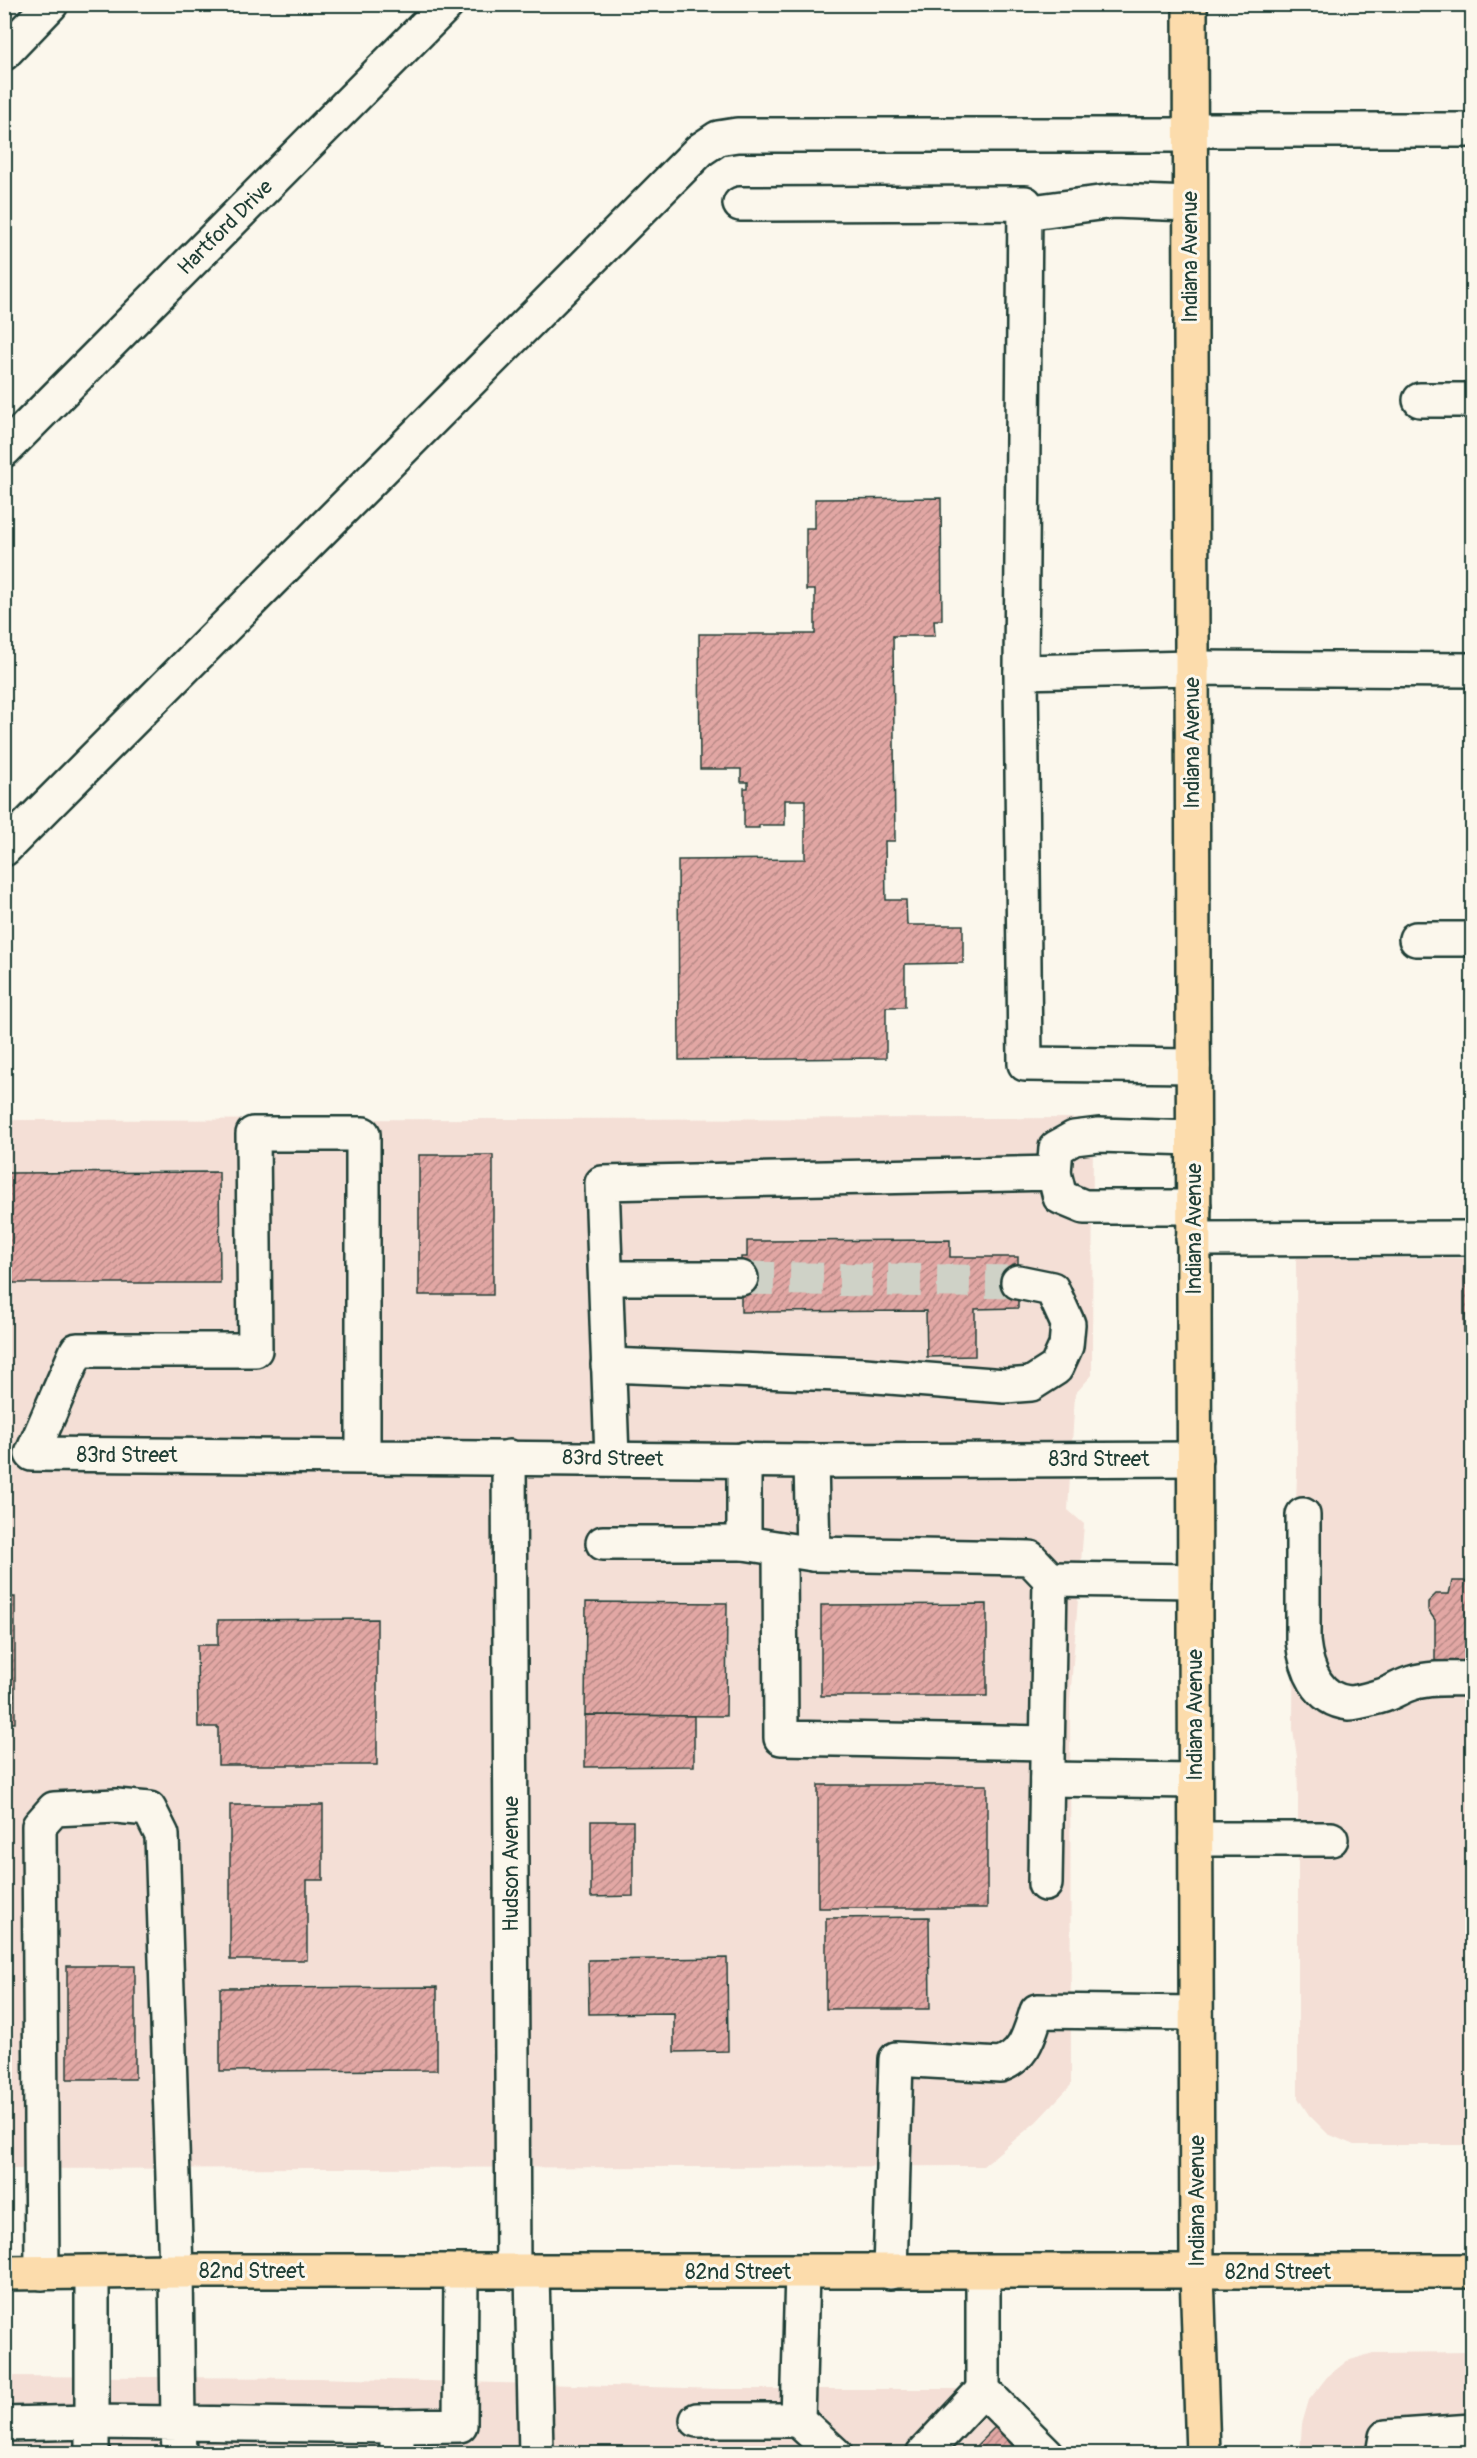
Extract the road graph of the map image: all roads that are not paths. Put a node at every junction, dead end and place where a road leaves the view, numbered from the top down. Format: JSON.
{"nodes":[{"id":1,"x":51,"y":4,"type":"edge"},
{"id":2,"x":447,"y":4,"type":"edge"},
{"id":3,"x":1190,"y":4,"type":"edge"},
{"id":4,"x":4,"y":53,"type":"edge"},
{"id":5,"x":1473,"y":130,"type":"edge"},
{"id":6,"x":1190,"y":133,"type":"junction"},
{"id":7,"x":740,"y":204,"type":"dead end"},
{"id":8,"x":1189,"y":204,"type":"junction"},
{"id":9,"x":1024,"y":213,"type":"junction"},
{"id":10,"x":1420,"y":400,"type":"dead end"},
{"id":11,"x":1473,"y":400,"type":"edge"},
{"id":12,"x":4,"y":450,"type":"edge"},
{"id":13,"x":1192,"y":668,"type":"junction"},
{"id":14,"x":1473,"y":669,"type":"edge"},
{"id":15,"x":1021,"y":672,"type":"junction"},
{"id":16,"x":4,"y":849,"type":"edge"},
{"id":17,"x":1416,"y":939,"type":"dead end"},
{"id":18,"x":1473,"y":939,"type":"edge"},
{"id":19,"x":1193,"y":1066,"type":"junction"},
{"id":20,"x":1193,"y":1138,"type":"junction"},
{"id":21,"x":1054,"y":1173,"type":"junction"},
{"id":22,"x":1194,"y":1223,"type":"junction"},
{"id":23,"x":1473,"y":1238,"type":"edge"},
{"id":24,"x":606,"y":1278,"type":"junction"},
{"id":25,"x":741,"y":1278,"type":"tunnel mouth"},
{"id":26,"x":1018,"y":1282,"type":"tunnel mouth"},
{"id":27,"x":608,"y":1365,"type":"junction"},
{"id":28,"x":363,"y":1456,"type":"junction"},
{"id":29,"x":509,"y":1457,"type":"junction"},
{"id":30,"x":612,"y":1458,"type":"junction"},
{"id":31,"x":1194,"y":1459,"type":"junction"},
{"id":32,"x":744,"y":1460,"type":"junction"},
{"id":33,"x":811,"y":1461,"type":"junction"},
{"id":34,"x":1303,"y":1515,"type":"dead end"},
{"id":35,"x":603,"y":1543,"type":"dead end"},
{"id":36,"x":744,"y":1543,"type":"junction"},
{"id":37,"x":780,"y":1549,"type":"junction"},
{"id":38,"x":813,"y":1554,"type":"junction"},
{"id":39,"x":1050,"y":1579,"type":"junction"},
{"id":40,"x":1194,"y":1581,"type":"junction"},
{"id":41,"x":1473,"y":1679,"type":"edge"},
{"id":42,"x":1350,"y":1703,"type":"junction"},
{"id":43,"x":1409,"y":1710,"type":"dead end"},
{"id":44,"x":1047,"y":1743,"type":"junction"},
{"id":45,"x":1047,"y":1779,"type":"junction"},
{"id":46,"x":1195,"y":1781,"type":"junction"},
{"id":47,"x":1196,"y":1839,"type":"junction"},
{"id":48,"x":1331,"y":1839,"type":"dead end"},
{"id":49,"x":1045,"y":1884,"type":"dead end"},
{"id":50,"x":1196,"y":2013,"type":"junction"},
{"id":51,"x":176,"y":2271,"type":"junction"},
{"id":52,"x":1473,"y":2271,"type":"edge"},
{"id":53,"x":461,"y":2272,"type":"junction"},
{"id":54,"x":522,"y":2272,"type":"junction"},
{"id":55,"x":802,"y":2272,"type":"junction"},
{"id":56,"x":890,"y":2272,"type":"junction"},
{"id":57,"x":983,"y":2272,"type":"junction"},
{"id":58,"x":1197,"y":2272,"type":"junction"},
{"id":59,"x":4,"y":2273,"type":"edge"},
{"id":60,"x":42,"y":2273,"type":"junction"},
{"id":61,"x":92,"y":2273,"type":"junction"},
{"id":62,"x":983,"y":2390,"type":"junction"},
{"id":63,"x":696,"y":2420,"type":"dead end"},
{"id":64,"x":798,"y":2420,"type":"junction"},
{"id":65,"x":4,"y":2424,"type":"edge"},
{"id":66,"x":1473,"y":2432,"type":"edge"},
{"id":67,"x":92,"y":2438,"type":"edge"},
{"id":68,"x":178,"y":2438,"type":"edge"},
{"id":69,"x":397,"y":2440,"type":"edge"},
{"id":70,"x":936,"y":2449,"type":"edge"},
{"id":71,"x":536,"y":2454,"type":"edge"},
{"id":72,"x":835,"y":2454,"type":"edge"},
{"id":73,"x":1047,"y":2454,"type":"edge"},
{"id":74,"x":1203,"y":2454,"type":"edge"},
{"id":75,"x":1383,"y":2454,"type":"edge"}],
"edges":[{"from":1,"to":4,"type":"street"},
{"from":2,"to":12,"type":"street","name":"Hartford Drive"},
{"from":3,"to":6,"type":"main road","name":"Indiana Avenue"},
{"from":5,"to":6,"type":"street"},
{"from":6,"to":8,"type":"main road","name":"Indiana Avenue"},
{"from":6,"to":16,"type":"street"},
{"from":7,"to":9,"type":"street"},
{"from":8,"to":9,"type":"street"},
{"from":8,"to":13,"type":"main road","name":"Indiana Avenue"},
{"from":9,"to":15,"type":"street"},
{"from":10,"to":11,"type":"street"},
{"from":13,"to":14,"type":"street"},
{"from":13,"to":15,"type":"street"},
{"from":13,"to":19,"type":"main road","name":"Indiana Avenue"},
{"from":15,"to":19,"type":"street"},
{"from":17,"to":18,"type":"street"},
{"from":19,"to":20,"type":"main road","name":"Indiana Avenue"},
{"from":20,"to":21,"type":"street"},
{"from":20,"to":22,"type":"main road","name":"Indiana Avenue"},
{"from":21,"to":22,"type":"street"},
{"from":21,"to":24,"type":"street"},
{"from":22,"to":23,"type":"street"},
{"from":22,"to":31,"type":"main road","name":"Indiana Avenue"},
{"from":24,"to":25,"type":"street"},
{"from":24,"to":27,"type":"street"},
{"from":26,"to":27,"type":"street"},
{"from":27,"to":30,"type":"street"},
{"from":28,"to":28,"type":"street","name":"83rd Street"},
{"from":28,"to":29,"type":"street","name":"83rd Street"},
{"from":29,"to":30,"type":"street","name":"83rd Street"},
{"from":29,"to":54,"type":"street","name":"Hudson Avenue"},
{"from":30,"to":32,"type":"street","name":"83rd Street"},
{"from":31,"to":33,"type":"street","name":"83rd Street"},
{"from":31,"to":40,"type":"main road","name":"Indiana Avenue"},
{"from":32,"to":33,"type":"street","name":"83rd Street"},
{"from":32,"to":36,"type":"street"},
{"from":33,"to":38,"type":"street"},
{"from":34,"to":42,"type":"street"},
{"from":35,"to":36,"type":"street"},
{"from":36,"to":37,"type":"street"},
{"from":37,"to":38,"type":"street"},
{"from":37,"to":44,"type":"street"},
{"from":38,"to":39,"type":"street"},
{"from":39,"to":40,"type":"street"},
{"from":39,"to":44,"type":"street"},
{"from":40,"to":46,"type":"main road","name":"Indiana Avenue"},
{"from":41,"to":42,"type":"street"},
{"from":42,"to":43,"type":"street"},
{"from":44,"to":45,"type":"street"},
{"from":45,"to":46,"type":"street"},
{"from":45,"to":49,"type":"street"},
{"from":46,"to":47,"type":"main road","name":"Indiana Avenue"},
{"from":47,"to":48,"type":"street"},
{"from":47,"to":50,"type":"main road","name":"Indiana Avenue"},
{"from":50,"to":56,"type":"street"},
{"from":50,"to":58,"type":"main road","name":"Indiana Avenue"},
{"from":51,"to":53,"type":"main road","name":"82nd Street"},
{"from":51,"to":60,"type":"street"},
{"from":51,"to":61,"type":"main road","name":"82nd Street"},
{"from":51,"to":68,"type":"street"},
{"from":52,"to":58,"type":"main road","name":"82nd Street"},
{"from":53,"to":54,"type":"main road","name":"82nd Street"},
{"from":53,"to":69,"type":"street"},
{"from":54,"to":55,"type":"main road","name":"82nd Street"},
{"from":54,"to":71,"type":"street","name":"Hudson Avenue"},
{"from":55,"to":56,"type":"main road","name":"82nd Street"},
{"from":55,"to":64,"type":"street"},
{"from":56,"to":57,"type":"main road","name":"82nd Street"},
{"from":57,"to":58,"type":"main road","name":"82nd Street"},
{"from":57,"to":62,"type":"street"},
{"from":58,"to":74,"type":"main road","name":"Indiana Avenue"},
{"from":59,"to":60,"type":"main road","name":"82nd Street"},
{"from":60,"to":61,"type":"main road","name":"82nd Street"},
{"from":61,"to":67,"type":"street"},
{"from":62,"to":70,"type":"street"},
{"from":62,"to":73,"type":"street"},
{"from":63,"to":64,"type":"street"},
{"from":64,"to":72,"type":"street"},
{"from":65,"to":67,"type":"street"},
{"from":66,"to":75,"type":"street"},
{"from":67,"to":68,"type":"street"},
{"from":68,"to":69,"type":"street"}]}
